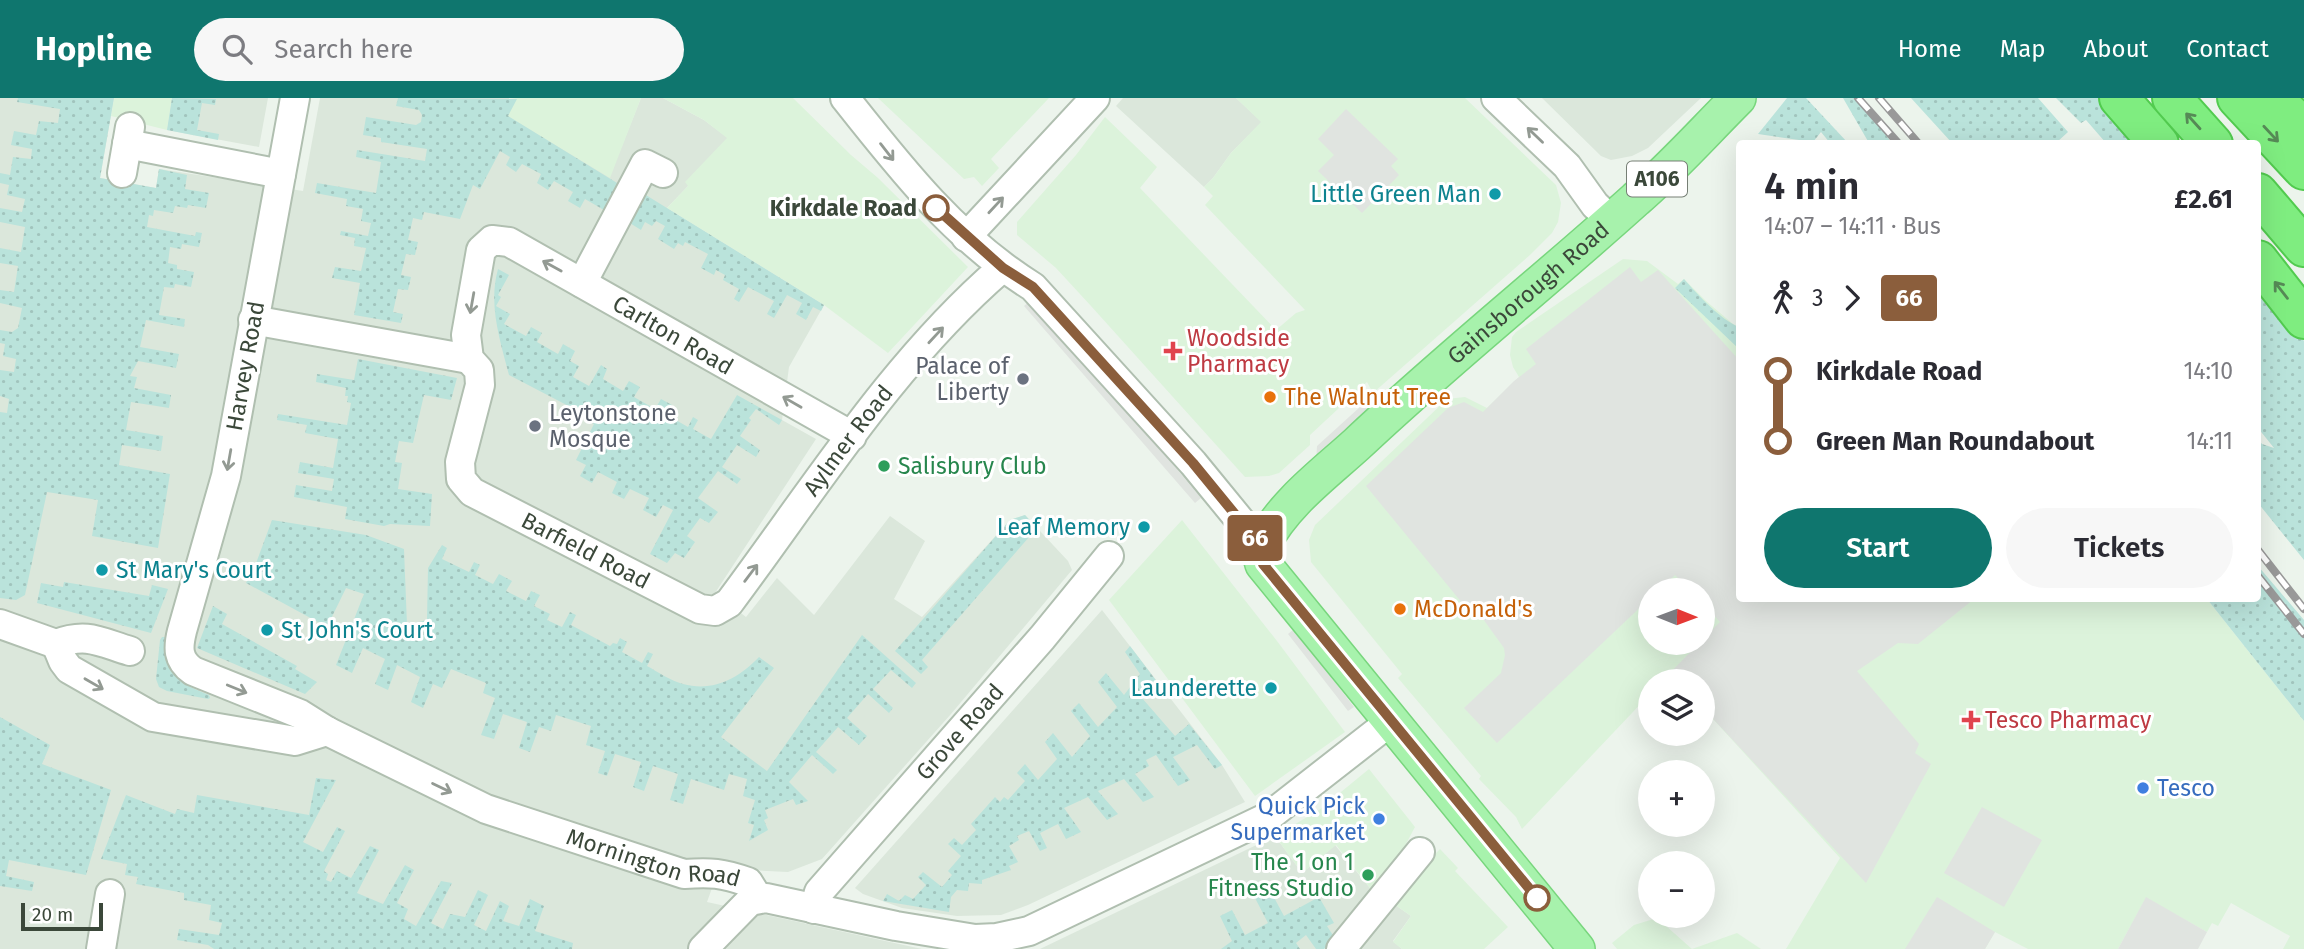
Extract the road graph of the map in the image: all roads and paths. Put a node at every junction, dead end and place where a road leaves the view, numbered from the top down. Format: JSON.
{"nodes":[{"id":1,"x":295,"y":98,"type":"edge"},
{"id":2,"x":845,"y":98,"type":"edge"},
{"id":3,"x":1095,"y":98,"type":"edge"},
{"id":4,"x":1496,"y":98,"type":"edge"},
{"id":5,"x":1738,"y":98,"type":"edge"},
{"id":6,"x":2119,"y":98,"type":"edge"},
{"id":7,"x":2172,"y":98,"type":"edge"},
{"id":8,"x":2238,"y":98,"type":"edge"},
{"id":9,"x":2273,"y":98,"type":"edge"},
{"id":10,"x":2304,"y":128,"type":"edge"},
{"id":11,"x":2156,"y":140,"type":"edge"},
{"id":12,"x":2209,"y":140,"type":"edge"},
{"id":13,"x":2304,"y":170,"type":"edge"},
{"id":14,"x":122,"y":173,"type":"dead end"},
{"id":15,"x":663,"y":173,"type":"dead end"},
{"id":16,"x":281,"y":174,"type":"junction"},
{"id":17,"x":2261,"y":197,"type":"edge"},
{"id":18,"x":1612,"y":220,"type":"junction"},
{"id":19,"x":966,"y":237,"type":"junction"},
{"id":20,"x":2304,"y":247,"type":"edge"},
{"id":21,"x":2261,"y":264,"type":"edge"},
{"id":22,"x":1003,"y":268,"type":"junction"},
{"id":23,"x":582,"y":283,"type":"junction"},
{"id":24,"x":2304,"y":319,"type":"edge"},
{"id":25,"x":253,"y":320,"type":"junction"},
{"id":26,"x":469,"y":359,"type":"junction"},
{"id":27,"x":852,"y":436,"type":"junction"},
{"id":28,"x":1261,"y":546,"type":"junction"},
{"id":29,"x":1109,"y":556,"type":"dead end"},
{"id":30,"x":700,"y":609,"type":"joint"},
{"id":31,"x":0,"y":624,"type":"edge"},
{"id":32,"x":182,"y":631,"type":"joint"},
{"id":33,"x":56,"y":644,"type":"junction"},
{"id":34,"x":130,"y":651,"type":"dead end"},
{"id":35,"x":1391,"y":721,"type":"junction"},
{"id":36,"x":327,"y":731,"type":"junction"},
{"id":37,"x":1420,"y":852,"type":"dead end"},
{"id":38,"x":110,"y":894,"type":"dead end"},
{"id":39,"x":758,"y":898,"type":"junction"},
{"id":40,"x":814,"y":909,"type":"junction"},
{"id":41,"x":101,"y":949,"type":"edge"},
{"id":42,"x":703,"y":949,"type":"edge"},
{"id":43,"x":1340,"y":949,"type":"edge"},
{"id":44,"x":1577,"y":949,"type":"edge"}],
"edges":[{"from":1,"to":16,"type":"street","name":"Harvey Road"},
{"from":2,"to":19,"type":"street","one_way":true},
{"from":19,"to":3,"type":"street","one_way":true},
{"from":18,"to":4,"type":"street","one_way":true},
{"from":5,"to":18,"type":"main road","name":"Gainsborough Road","number":"A106"},
{"from":6,"to":11,"type":"highway"},
{"from":12,"to":7,"type":"highway","one_way":true},
{"from":8,"to":13,"type":"highway","one_way":true},
{"from":9,"to":10,"type":"highway"},
{"from":14,"to":16,"type":"street"},
{"from":15,"to":23,"type":"street"},
{"from":16,"to":25,"type":"street","name":"Harvey Road"},
{"from":17,"to":20,"type":"highway"},
{"from":18,"to":28,"type":"main road","name":"Gainsborough Road","number":"A106"},
{"from":19,"to":22,"type":"street"},
{"from":24,"to":21,"type":"highway","one_way":true},
{"from":27,"to":22,"type":"street","name":"Aylmer Road","one_way":true},
{"from":22,"to":28,"type":"street"},
{"from":23,"to":26,"type":"street","name":"Carlton Road","one_way":true},
{"from":27,"to":23,"type":"street","name":"Carlton Road","one_way":true},
{"from":25,"to":26,"type":"street"},
{"from":25,"to":32,"type":"street","name":"Harvey Road","one_way":true},
{"from":26,"to":30,"type":"street","name":"Barfield Road"},
{"from":30,"to":27,"type":"street","name":"Aylmer Road","one_way":true},
{"from":28,"to":35,"type":"main road"},
{"from":29,"to":40,"type":"street","name":"Grove Road"},
{"from":31,"to":33,"type":"street"},
{"from":32,"to":36,"type":"street","name":"Mornington Road","one_way":true},
{"from":33,"to":34,"type":"street"},
{"from":33,"to":36,"type":"street","one_way":true},
{"from":35,"to":40,"type":"street","name":"Mornington Road"},
{"from":35,"to":44,"type":"main road"},
{"from":36,"to":39,"type":"street","name":"Mornington Road","one_way":true},
{"from":37,"to":43,"type":"street"},
{"from":38,"to":41,"type":"street"},
{"from":39,"to":40,"type":"street","name":"Mornington Road"},
{"from":39,"to":42,"type":"street"}]}
